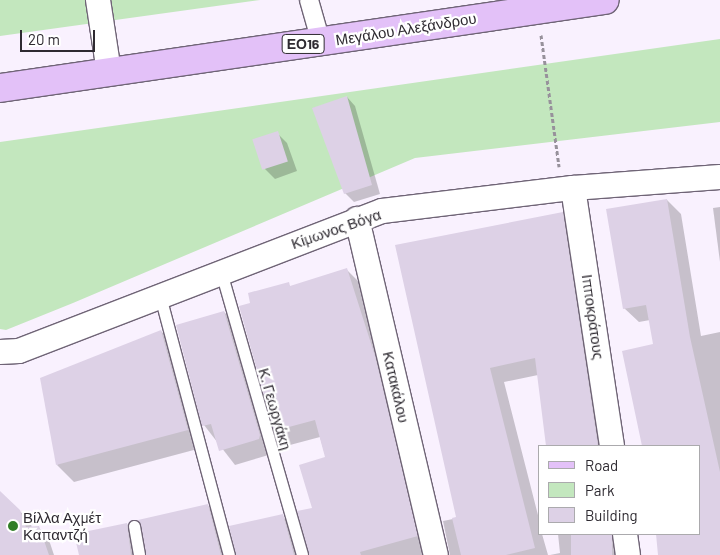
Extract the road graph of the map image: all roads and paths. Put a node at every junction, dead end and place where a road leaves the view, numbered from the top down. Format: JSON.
{"nodes":[{"id":1,"x":98,"y":0,"type":"edge"},
{"id":2,"x":308,"y":0,"type":"edge"},
{"id":3,"x":605,"y":0,"type":"edge"},
{"id":4,"x":537,"y":9,"type":"junction"},
{"id":5,"x":320,"y":42,"type":"junction"},
{"id":6,"x":109,"y":72,"type":"junction"},
{"id":7,"x":0,"y":88,"type":"edge"},
{"id":8,"x":720,"y":177,"type":"edge"},
{"id":9,"x":568,"y":188,"type":"junction"},
{"id":10,"x":357,"y":219,"type":"junction"},
{"id":11,"x":221,"y":272,"type":"junction"},
{"id":12,"x":160,"y":296,"type":"junction"},
{"id":13,"x":0,"y":352,"type":"edge"},
{"id":14,"x":612,"y":445,"type":"edge"},
{"id":15,"x":134,"y":526,"type":"dead end"},
{"id":16,"x":625,"y":535,"type":"edge"},
{"id":17,"x":140,"y":555,"type":"edge"},
{"id":18,"x":229,"y":555,"type":"edge"},
{"id":19,"x":302,"y":555,"type":"edge"},
{"id":20,"x":436,"y":555,"type":"edge"},
{"id":21,"x":628,"y":555,"type":"edge"}],
"edges":[{"from":1,"to":6,"type":"street"},
{"from":2,"to":5,"type":"street"},
{"from":3,"to":4,"type":"main road","name":"Μεγάλου Αλεξάνδρου","number":"ΕΟ16"},
{"from":4,"to":5,"type":"main road","name":"Μεγάλου Αλεξάνδρου","number":"ΕΟ16"},
{"from":4,"to":9,"type":"path"},
{"from":5,"to":6,"type":"main road","name":"Μεγάλου Αλεξάνδρου","number":"ΕΟ16"},
{"from":6,"to":7,"type":"main road","name":"Μεγάλου Αλεξάνδρου","number":"ΕΟ16"},
{"from":8,"to":9,"type":"street","name":"Κίμωνος Βόγα"},
{"from":9,"to":10,"type":"street","name":"Κίμωνος Βόγα"},
{"from":9,"to":14,"type":"street","name":"Ιπποκράτους"},
{"from":10,"to":11,"type":"street","name":"Κίμωνος Βόγα"},
{"from":10,"to":20,"type":"street","name":"Κατακάλου"},
{"from":11,"to":12,"type":"street","name":"Κίμωνος Βόγα"},
{"from":11,"to":19,"type":"lane","name":"Κ. Γεωργάκη"},
{"from":12,"to":13,"type":"street","name":"Κίμωνος Βόγα"},
{"from":12,"to":18,"type":"lane"},
{"from":15,"to":17,"type":"lane"},
{"from":16,"to":21,"type":"street"}]}
